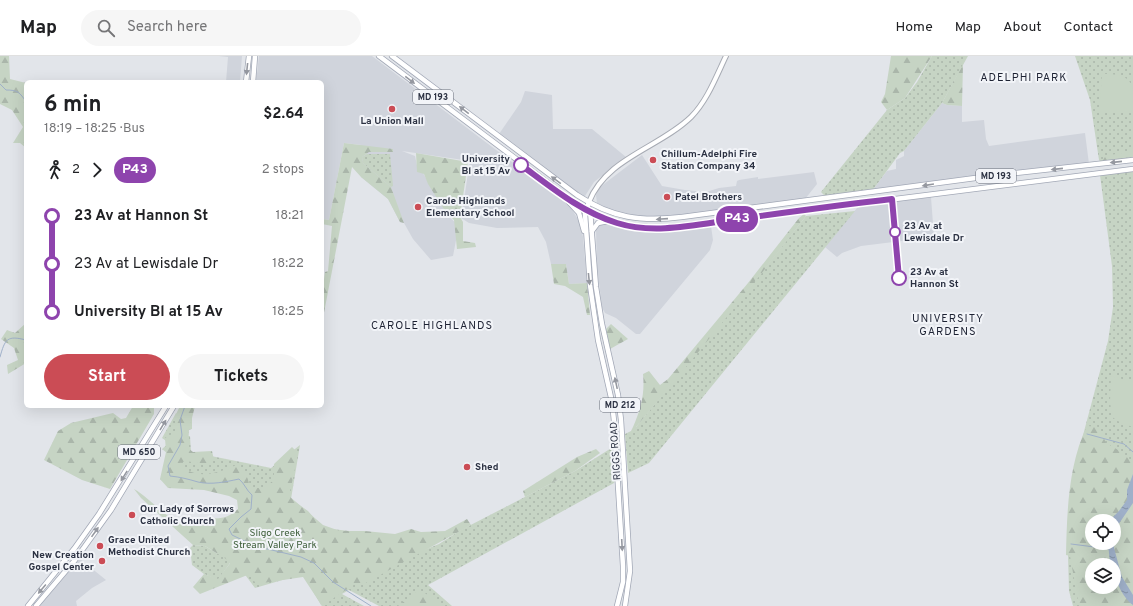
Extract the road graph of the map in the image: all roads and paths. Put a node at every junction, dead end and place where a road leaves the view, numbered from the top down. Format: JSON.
{"nodes":[{"id":1,"x":249,"y":56,"type":"edge"},
{"id":2,"x":256,"y":56,"type":"edge"},
{"id":3,"x":380,"y":56,"type":"edge"},
{"id":4,"x":392,"y":56,"type":"edge"},
{"id":5,"x":726,"y":56,"type":"edge"},
{"id":6,"x":246,"y":80,"type":"edge"},
{"id":7,"x":253,"y":80,"type":"edge"},
{"id":8,"x":1133,"y":160,"type":"edge"},
{"id":9,"x":1133,"y":169,"type":"edge"},
{"id":10,"x":562,"y":194,"type":"junction"},
{"id":11,"x":588,"y":202,"type":"junction"},
{"id":12,"x":588,"y":211,"type":"junction"},
{"id":13,"x":613,"y":222,"type":"junction"},
{"id":14,"x":591,"y":235,"type":"junction"},
{"id":15,"x":586,"y":240,"type":"junction"},
{"id":16,"x":165,"y":408,"type":"edge"},
{"id":17,"x":173,"y":408,"type":"edge"},
{"id":18,"x":28,"y":606,"type":"edge"},
{"id":19,"x":36,"y":606,"type":"edge"},
{"id":20,"x":617,"y":606,"type":"edge"},
{"id":21,"x":625,"y":606,"type":"edge"}],
"edges":[{"from":1,"to":6,"type":"main road","one_way":true},
{"from":2,"to":7,"type":"main road"},
{"from":3,"to":10,"type":"main road","number":"MD 193","one_way":true},
{"from":11,"to":4,"type":"main road","number":"MD 193","one_way":true},
{"from":5,"to":11,"type":"main road","name":"RIGGS ROAD","number":"MD 212"},
{"from":8,"to":11,"type":"main road","number":"MD 193","one_way":true},
{"from":9,"to":13,"type":"main road","number":"MD 193"},
{"from":10,"to":12,"type":"main road","number":"MD 193"},
{"from":10,"to":15,"type":"main road"},
{"from":11,"to":12,"type":"main road","name":"RIGGS ROAD","number":"MD 212"},
{"from":12,"to":13,"type":"main road","number":"MD 193"},
{"from":12,"to":14,"type":"main road","name":"RIGGS ROAD","number":"MD 212"},
{"from":12,"to":15,"type":"main road","name":"RIGGS ROAD","number":"MD 212"},
{"from":13,"to":14,"type":"main road"},
{"from":21,"to":14,"type":"main road","name":"RIGGS ROAD","number":"MD 212","one_way":true},
{"from":15,"to":20,"type":"main road","name":"RIGGS ROAD","number":"MD 212","one_way":true},
{"from":16,"to":18,"type":"main road","number":"MD 650","one_way":true},
{"from":19,"to":17,"type":"main road","number":"MD 650","one_way":true}]}
